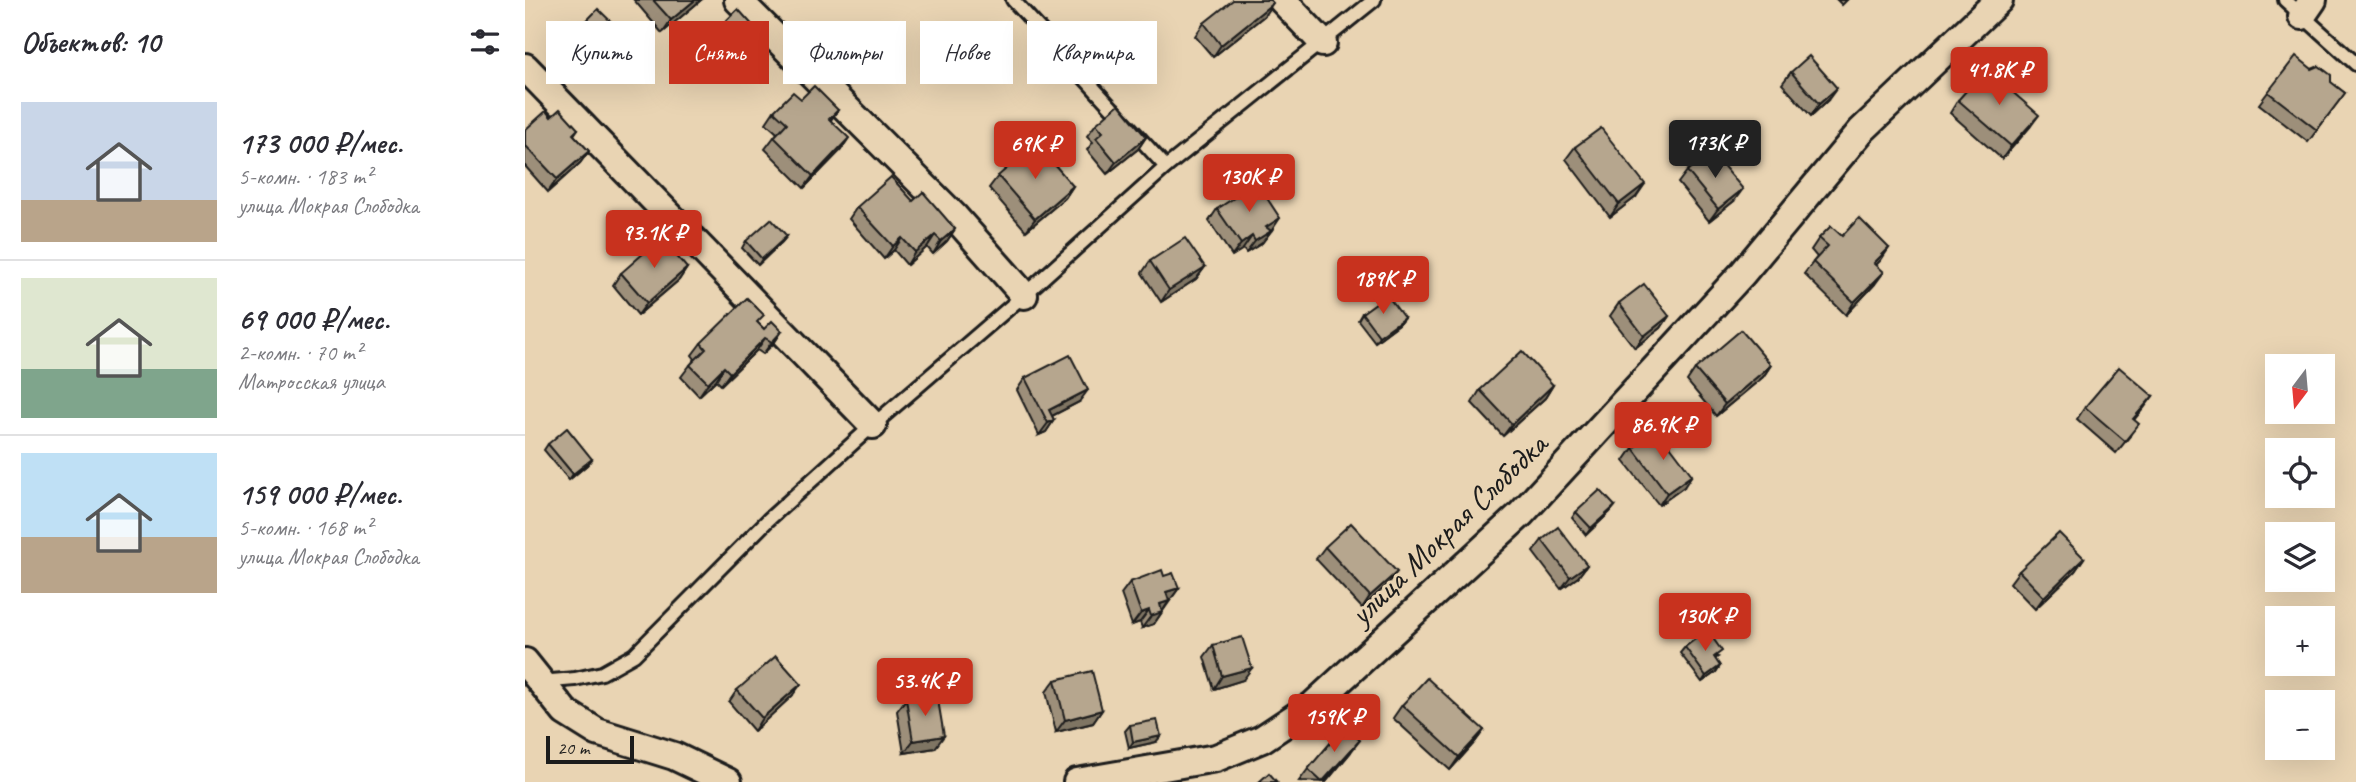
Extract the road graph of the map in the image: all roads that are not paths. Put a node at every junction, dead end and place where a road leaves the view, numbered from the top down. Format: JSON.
{"nodes":[{"id":1,"x":738,"y":0,"type":"edge"},
{"id":2,"x":1013,"y":0,"type":"edge"},
{"id":3,"x":1282,"y":0,"type":"edge"},
{"id":4,"x":1374,"y":0,"type":"edge"},
{"id":5,"x":1999,"y":0,"type":"edge"},
{"id":6,"x":2300,"y":5,"type":"edge"},
{"id":7,"x":1323,"y":43,"type":"junction"},
{"id":8,"x":2356,"y":64,"type":"edge"},
{"id":9,"x":525,"y":67,"type":"edge"},
{"id":10,"x":1166,"y":167,"type":"junction"},
{"id":11,"x":1024,"y":295,"type":"junction"},
{"id":12,"x":873,"y":425,"type":"junction"},
{"id":13,"x":532,"y":672,"type":"edge"},
{"id":14,"x":728,"y":782,"type":"edge"},
{"id":15,"x":1077,"y":782,"type":"edge"}],
"edges":[{"from":1,"to":11,"type":"street"},
{"from":2,"to":10,"type":"lane"},
{"from":3,"to":7,"type":"street"},
{"from":4,"to":7,"type":"lane"},
{"from":5,"to":15,"type":"street","name":"улица Мокрая Слободка"},
{"from":6,"to":8,"type":"lane"},
{"from":7,"to":10,"type":"lane"},
{"from":9,"to":12,"type":"street"},
{"from":10,"to":11,"type":"lane"},
{"from":11,"to":12,"type":"lane"},
{"from":12,"to":13,"type":"lane"},
{"from":13,"to":14,"type":"street"}]}
